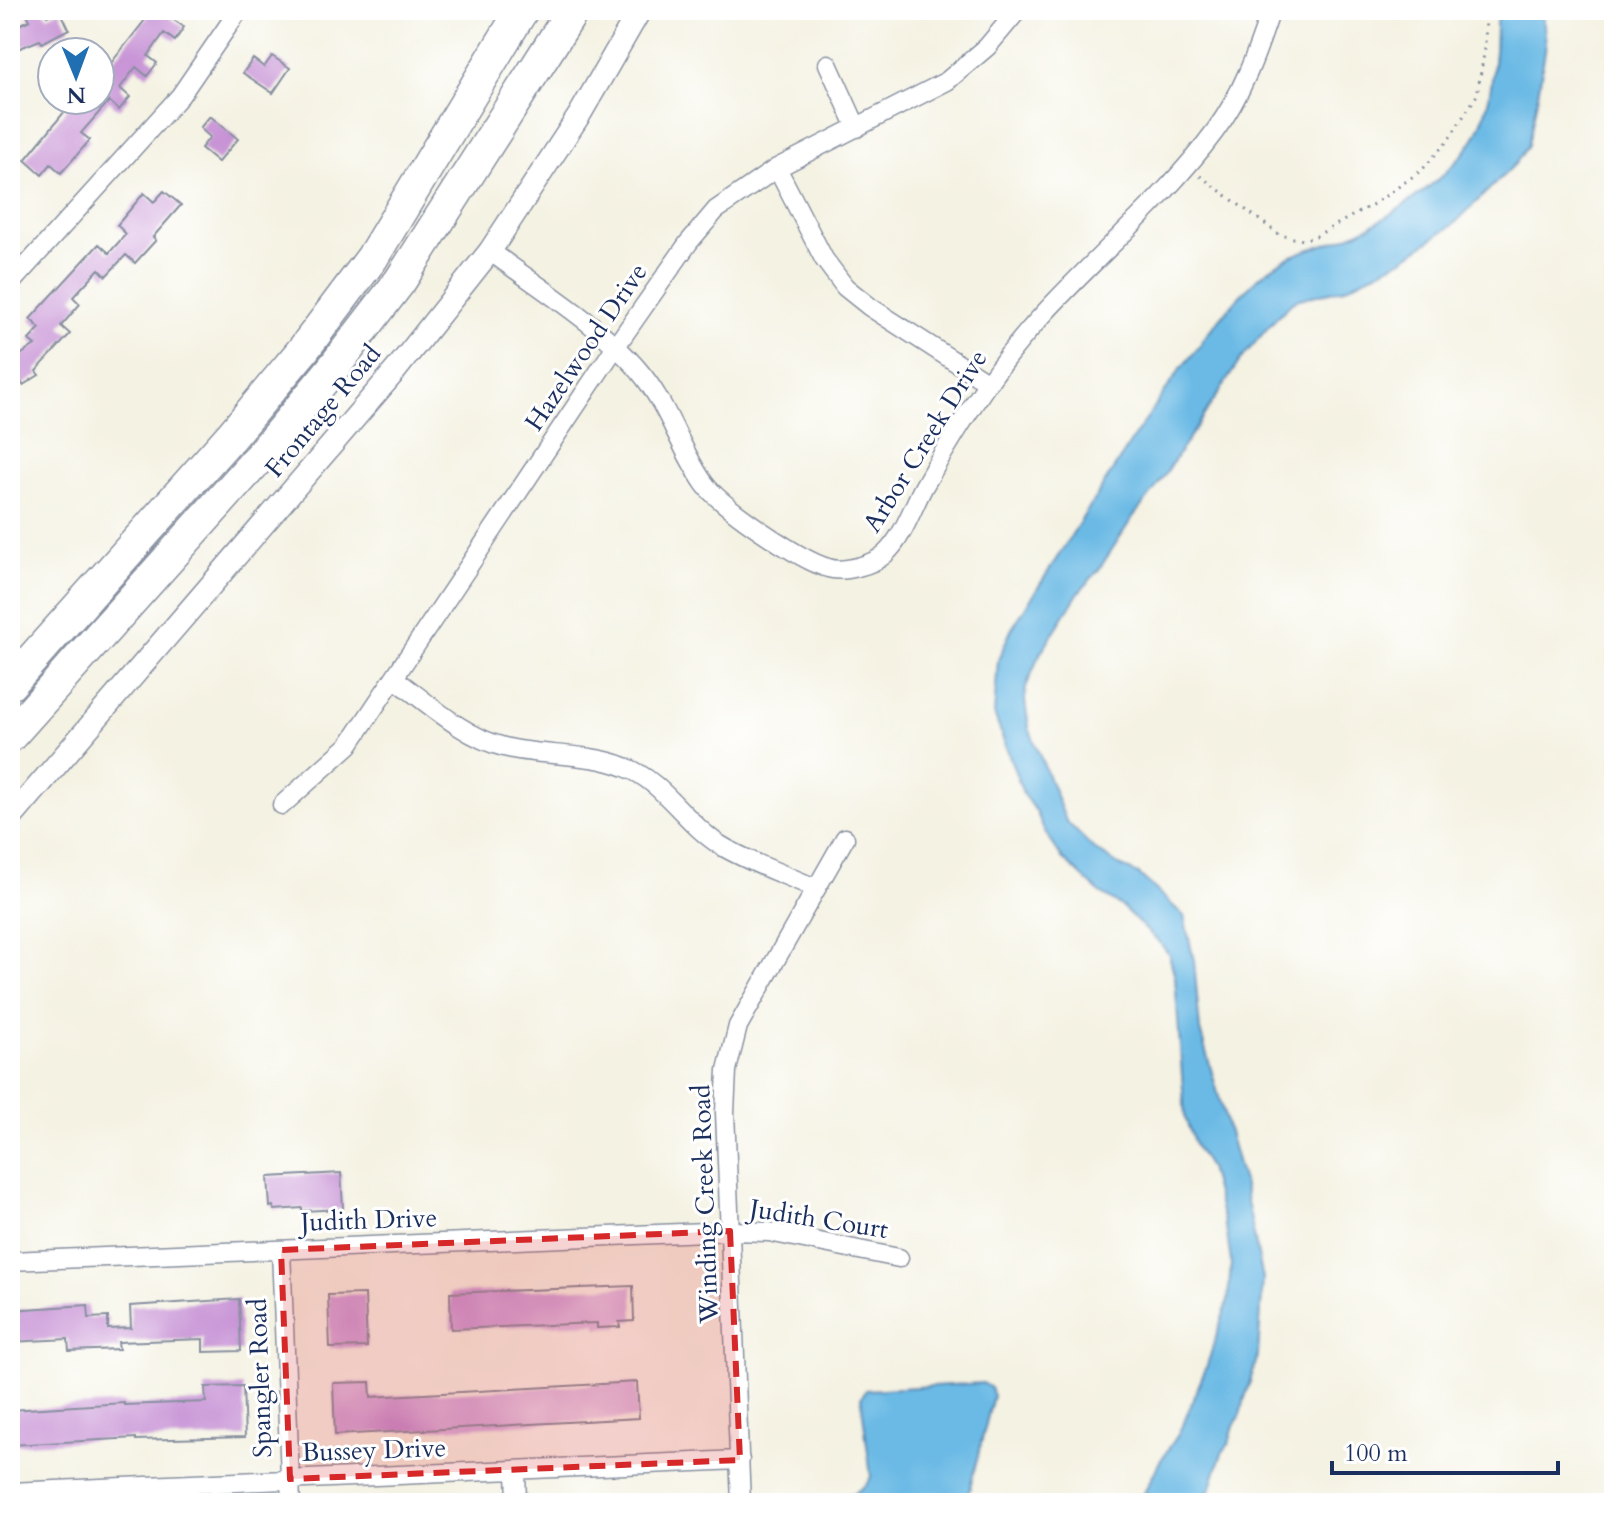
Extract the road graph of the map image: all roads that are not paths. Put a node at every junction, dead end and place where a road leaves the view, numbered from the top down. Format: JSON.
{"nodes":[{"id":1,"x":239,"y":10,"type":"edge"},
{"id":2,"x":522,"y":10,"type":"edge"},
{"id":3,"x":573,"y":10,"type":"edge"},
{"id":4,"x":640,"y":10,"type":"edge"},
{"id":5,"x":1018,"y":10,"type":"edge"},
{"id":6,"x":1271,"y":10,"type":"edge"},
{"id":7,"x":828,"y":64,"type":"dead end"},
{"id":8,"x":857,"y":128,"type":"junction"},
{"id":9,"x":777,"y":168,"type":"junction"},
{"id":10,"x":490,"y":251,"type":"junction"},
{"id":11,"x":10,"y":284,"type":"edge"},
{"id":12,"x":616,"y":346,"type":"junction"},
{"id":13,"x":988,"y":383,"type":"junction"},
{"id":14,"x":395,"y":679,"type":"junction"},
{"id":15,"x":10,"y":684,"type":"edge"},
{"id":16,"x":10,"y":736,"type":"edge"},
{"id":17,"x":282,"y":805,"type":"dead end"},
{"id":18,"x":10,"y":819,"type":"edge"},
{"id":19,"x":845,"y":838,"type":"dead end"},
{"id":20,"x":815,"y":888,"type":"junction"},
{"id":21,"x":730,"y":1231,"type":"junction"},
{"id":22,"x":281,"y":1250,"type":"junction"},
{"id":23,"x":899,"y":1258,"type":"dead end"},
{"id":24,"x":10,"y":1261,"type":"edge"},
{"id":25,"x":740,"y":1460,"type":"junction"},
{"id":26,"x":516,"y":1471,"type":"junction"},
{"id":27,"x":290,"y":1479,"type":"junction"},
{"id":28,"x":10,"y":1492,"type":"edge"},
{"id":29,"x":67,"y":1496,"type":"edge"},
{"id":30,"x":291,"y":1503,"type":"edge"},
{"id":31,"x":517,"y":1503,"type":"edge"},
{"id":32,"x":741,"y":1503,"type":"edge"}],
"edges":[{"from":1,"to":11,"type":"street"},
{"from":2,"to":15,"type":"highway"},
{"from":3,"to":16,"type":"highway"},
{"from":4,"to":10,"type":"street","name":"Frontage Road"},
{"from":5,"to":8,"type":"street","name":"Hazelwood Drive"},
{"from":6,"to":13,"type":"street","name":"Arbor Creek Drive"},
{"from":7,"to":8,"type":"street"},
{"from":8,"to":9,"type":"street","name":"Hazelwood Drive"},
{"from":9,"to":12,"type":"street","name":"Hazelwood Drive"},
{"from":9,"to":13,"type":"street"},
{"from":10,"to":12,"type":"street","name":"Arbor Creek Drive"},
{"from":10,"to":18,"type":"street","name":"Frontage Road"},
{"from":12,"to":13,"type":"street","name":"Arbor Creek Drive"},
{"from":12,"to":14,"type":"street","name":"Hazelwood Drive"},
{"from":14,"to":17,"type":"street","name":"Hazelwood Drive"},
{"from":14,"to":20,"type":"street"},
{"from":19,"to":20,"type":"street","name":"Winding Creek Road"},
{"from":20,"to":21,"type":"street","name":"Winding Creek Road"},
{"from":21,"to":22,"type":"street","name":"Judith Drive"},
{"from":21,"to":23,"type":"street","name":"Judith Court"},
{"from":21,"to":25,"type":"street","name":"Winding Creek Road"},
{"from":22,"to":24,"type":"street","name":"Judith Drive"},
{"from":22,"to":27,"type":"street","name":"Spangler Road"},
{"from":25,"to":26,"type":"street","name":"Bussey Drive"},
{"from":25,"to":32,"type":"street","name":"Winding Creek Road"},
{"from":26,"to":27,"type":"street","name":"Bussey Drive"},
{"from":26,"to":31,"type":"street"},
{"from":27,"to":29,"type":"street","name":"Bussey Drive"},
{"from":27,"to":30,"type":"street","name":"Spangler Road"},
{"from":28,"to":29,"type":"street","name":"Bussey Drive"}]}
